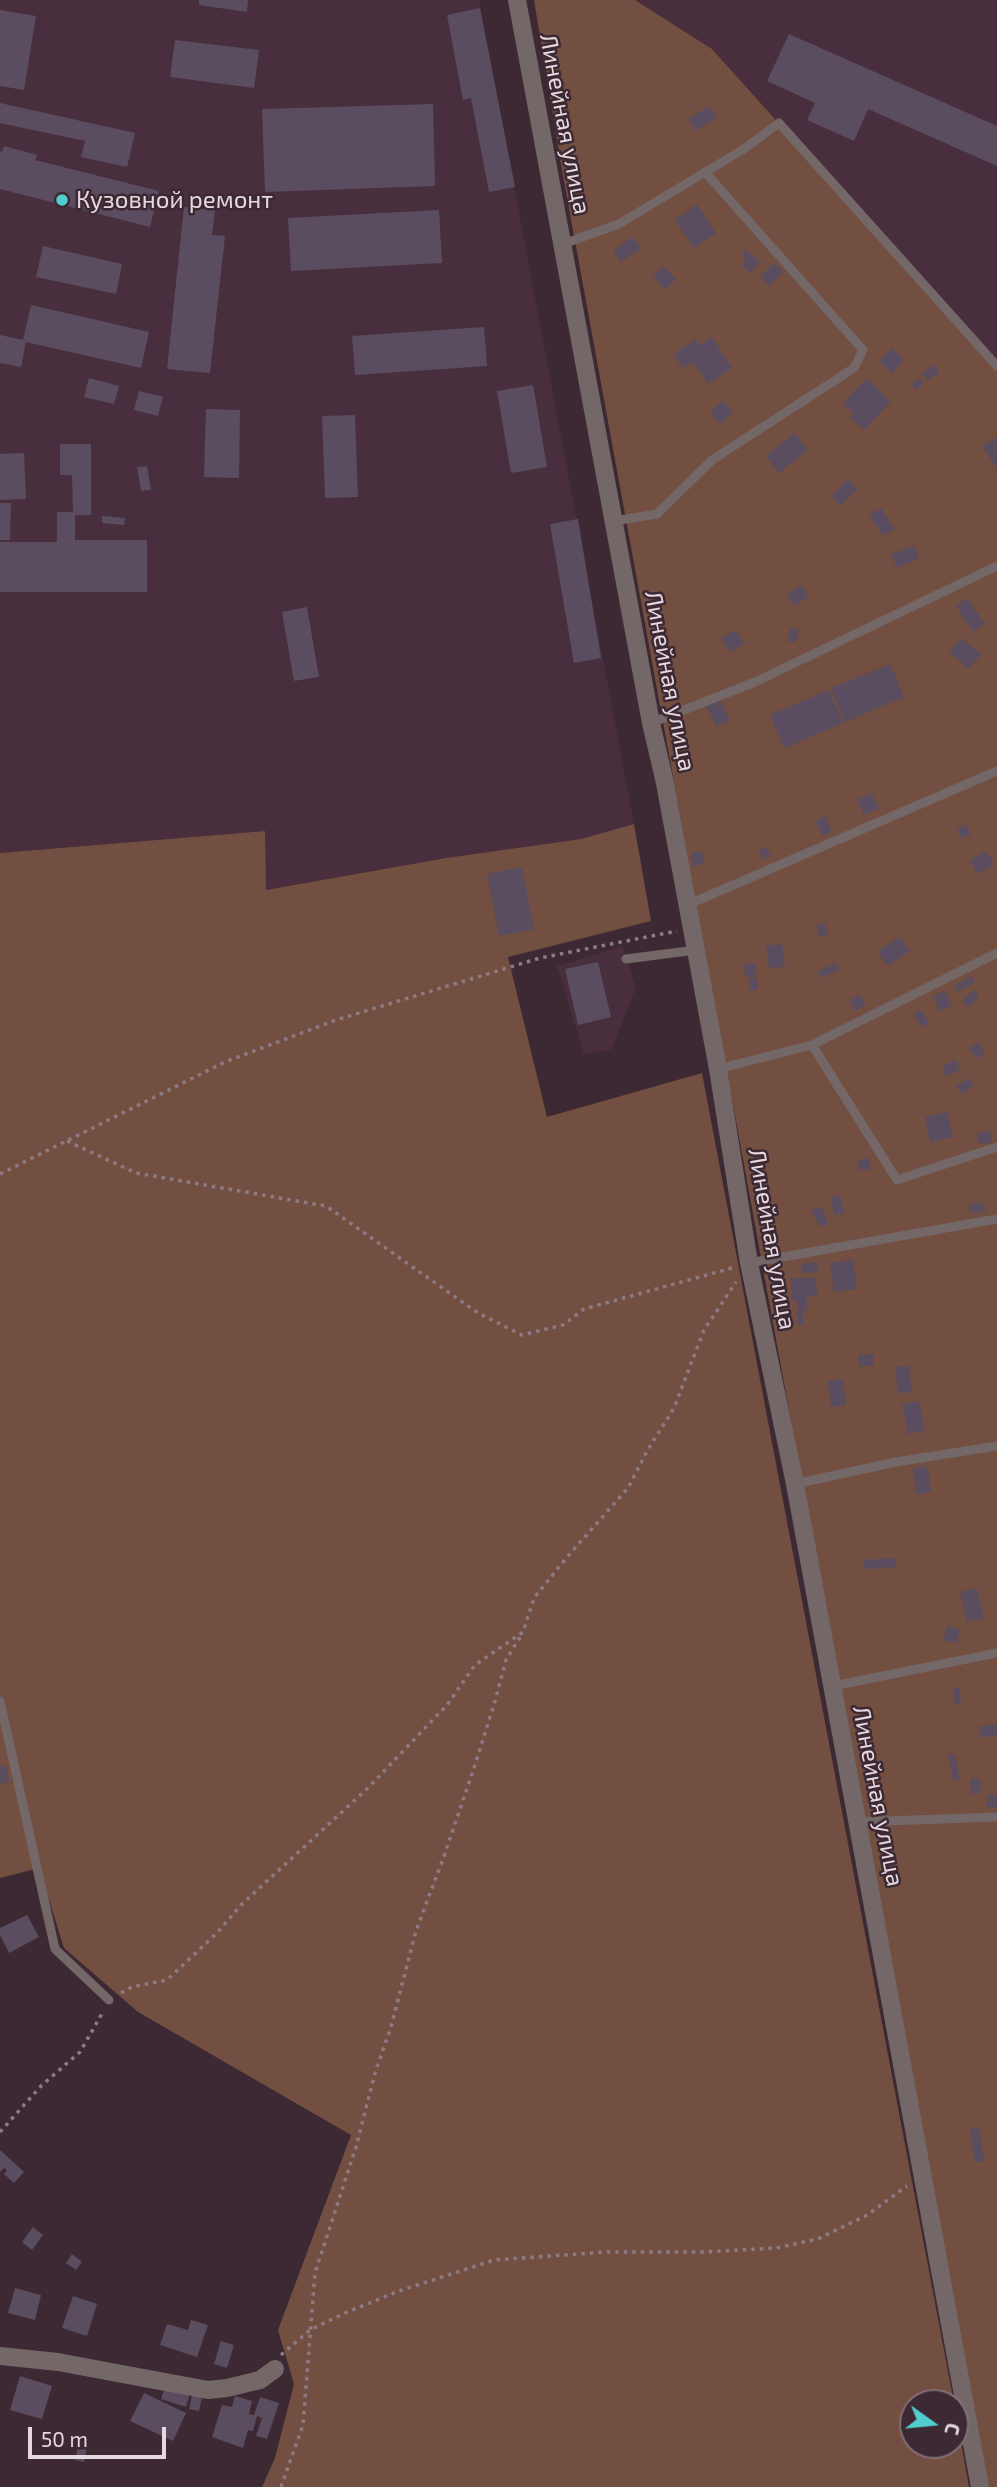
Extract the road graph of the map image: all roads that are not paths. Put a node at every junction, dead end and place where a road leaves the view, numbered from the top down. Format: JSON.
{"nodes":[{"id":1,"x":517,"y":0,"type":"edge"},
{"id":2,"x":705,"y":172,"type":"junction"},
{"id":3,"x":563,"y":244,"type":"junction"},
{"id":4,"x":997,"y":366,"type":"edge"},
{"id":5,"x":614,"y":520,"type":"junction"},
{"id":6,"x":997,"y":566,"type":"edge"},
{"id":7,"x":651,"y":723,"type":"junction"},
{"id":8,"x":997,"y":771,"type":"edge"},
{"id":9,"x":687,"y":905,"type":"junction"},
{"id":10,"x":696,"y":950,"type":"junction"},
{"id":11,"x":997,"y":953,"type":"edge"},
{"id":12,"x":626,"y":959,"type":"dead end"},
{"id":13,"x":812,"y":1045,"type":"junction"},
{"id":14,"x":718,"y":1069,"type":"junction"},
{"id":15,"x":997,"y":1147,"type":"edge"},
{"id":16,"x":997,"y":1219,"type":"edge"},
{"id":17,"x":748,"y":1263,"type":"junction"},
{"id":18,"x":997,"y":1446,"type":"edge"},
{"id":19,"x":795,"y":1484,"type":"junction"},
{"id":20,"x":997,"y":1653,"type":"edge"},
{"id":21,"x":833,"y":1686,"type":"junction"},
{"id":22,"x":0,"y":1701,"type":"edge"},
{"id":23,"x":997,"y":1817,"type":"edge"},
{"id":24,"x":858,"y":1822,"type":"junction"},
{"id":25,"x":109,"y":2000,"type":"road end"},
{"id":26,"x":0,"y":2356,"type":"edge"},
{"id":27,"x":275,"y":2369,"type":"road end"},
{"id":28,"x":980,"y":2487,"type":"edge"}],
"edges":[{"from":1,"to":3,"type":"street","name":"Линейная улица"},
{"from":2,"to":3,"type":"lane"},
{"from":2,"to":4,"type":"lane"},
{"from":2,"to":5,"type":"lane"},
{"from":3,"to":5,"type":"street","name":"Линейная улица"},
{"from":5,"to":7,"type":"street","name":"Линейная улица"},
{"from":6,"to":7,"type":"lane"},
{"from":7,"to":9,"type":"street","name":"Линейная улица"},
{"from":8,"to":9,"type":"lane"},
{"from":9,"to":10,"type":"street","name":"Линейная улица"},
{"from":10,"to":12,"type":"lane"},
{"from":10,"to":14,"type":"street","name":"Линейная улица"},
{"from":11,"to":13,"type":"lane"},
{"from":13,"to":14,"type":"lane"},
{"from":13,"to":15,"type":"lane"},
{"from":14,"to":17,"type":"street","name":"Линейная улица"},
{"from":16,"to":17,"type":"lane"},
{"from":17,"to":19,"type":"street","name":"Линейная улица"},
{"from":18,"to":19,"type":"lane"},
{"from":19,"to":21,"type":"street","name":"Линейная улица"},
{"from":20,"to":21,"type":"lane"},
{"from":21,"to":24,"type":"street","name":"Линейная улица"},
{"from":22,"to":25,"type":"lane"},
{"from":23,"to":24,"type":"lane"},
{"from":24,"to":28,"type":"street","name":"Линейная улица"},
{"from":26,"to":27,"type":"street"}]}
